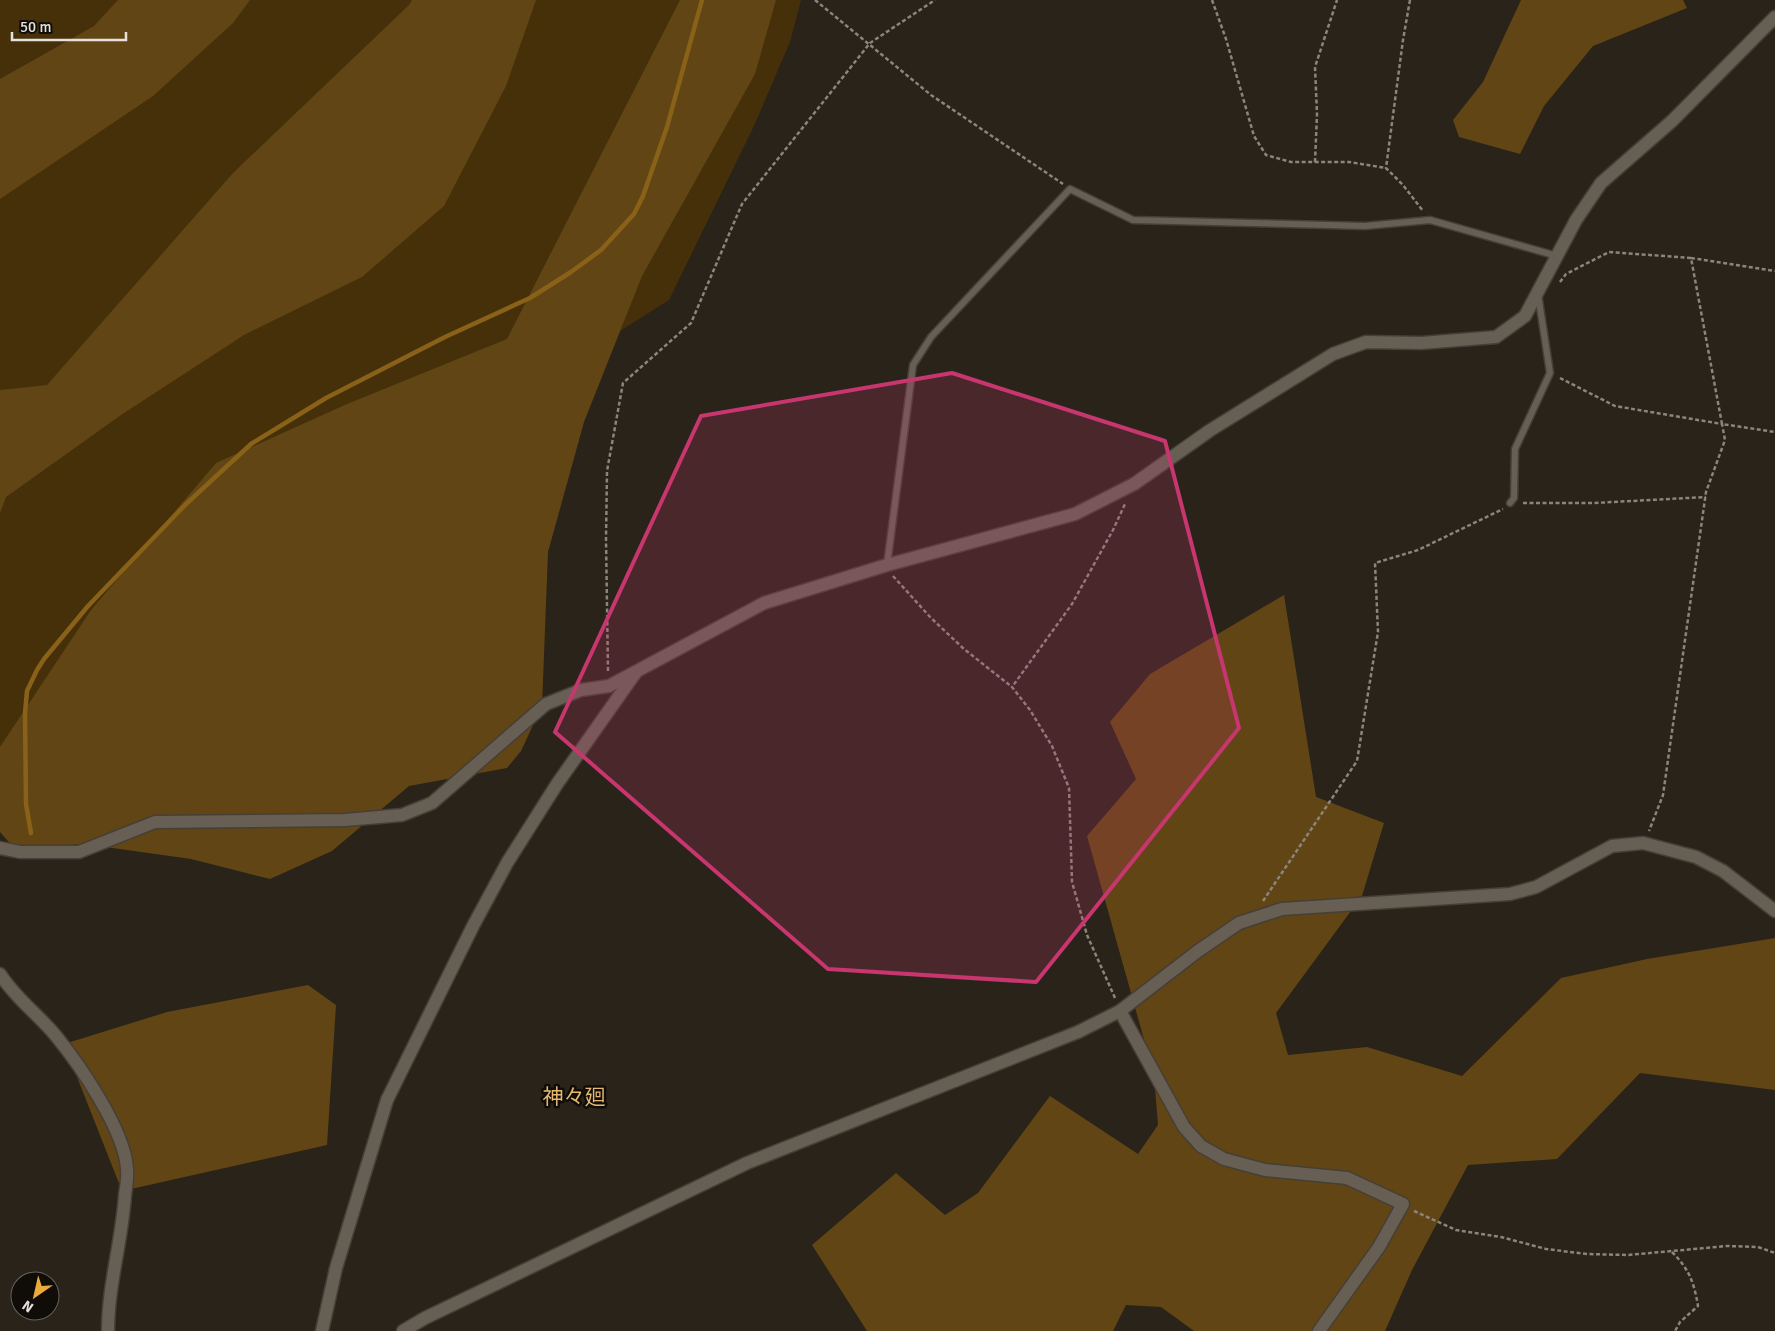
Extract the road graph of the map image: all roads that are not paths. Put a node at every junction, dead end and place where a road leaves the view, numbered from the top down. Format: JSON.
{"nodes":[{"id":1,"x":1775,"y":17,"type":"edge"},
{"id":2,"x":1558,"y":256,"type":"junction"},
{"id":3,"x":1538,"y":293,"type":"junction"},
{"id":4,"x":1510,"y":502,"type":"road end"},
{"id":5,"x":887,"y":566,"type":"junction"},
{"id":6,"x":637,"y":670,"type":"junction"},
{"id":7,"x":0,"y":848,"type":"edge"},
{"id":8,"x":1775,"y":911,"type":"edge"},
{"id":9,"x":0,"y":974,"type":"edge"},
{"id":10,"x":1120,"y":1011,"type":"junction"},
{"id":11,"x":108,"y":1331,"type":"edge"},
{"id":12,"x":322,"y":1331,"type":"edge"},
{"id":13,"x":403,"y":1331,"type":"edge"},
{"id":14,"x":1320,"y":1331,"type":"edge"}],
"edges":[{"from":1,"to":2,"type":"street"},
{"from":2,"to":3,"type":"street"},
{"from":2,"to":5,"type":"lane"},
{"from":3,"to":4,"type":"lane"},
{"from":3,"to":5,"type":"street"},
{"from":5,"to":6,"type":"street"},
{"from":6,"to":7,"type":"street"},
{"from":6,"to":12,"type":"street"},
{"from":8,"to":10,"type":"street"},
{"from":9,"to":11,"type":"street"},
{"from":10,"to":13,"type":"street"},
{"from":10,"to":14,"type":"street"}]}
